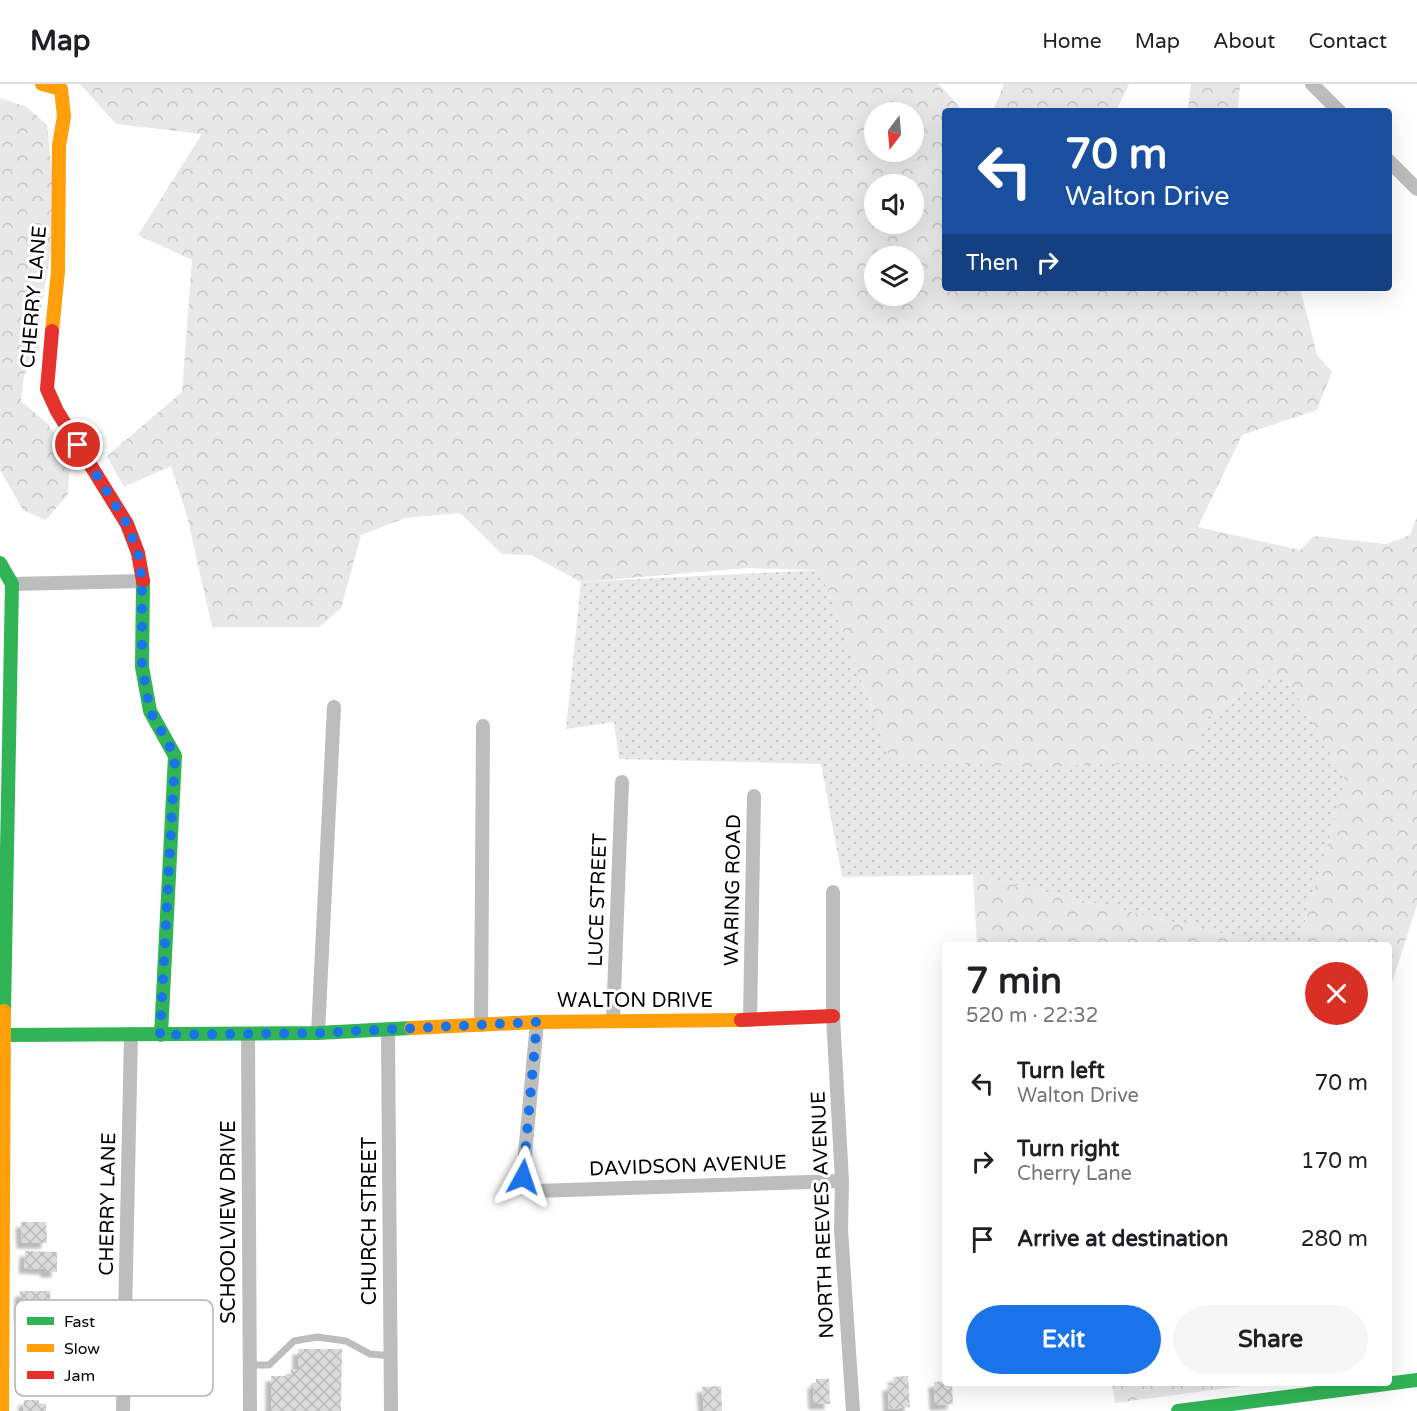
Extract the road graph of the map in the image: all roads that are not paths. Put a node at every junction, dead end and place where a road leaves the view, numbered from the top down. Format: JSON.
{"nodes":[{"id":1,"x":42,"y":84,"type":"edge"},
{"id":2,"x":1312,"y":84,"type":"edge"},
{"id":3,"x":1336,"y":108,"type":"edge"},
{"id":4,"x":1392,"y":164,"type":"edge"},
{"id":5,"x":1417,"y":189,"type":"edge"},
{"id":6,"x":0,"y":563,"type":"edge"},
{"id":7,"x":142,"y":581,"type":"junction"},
{"id":8,"x":12,"y":584,"type":"junction"},
{"id":9,"x":334,"y":707,"type":"dead end"},
{"id":10,"x":483,"y":726,"type":"dead end"},
{"id":11,"x":622,"y":782,"type":"dead end"},
{"id":12,"x":754,"y":796,"type":"dead end"},
{"id":13,"x":833,"y":892,"type":"dead end"},
{"id":14,"x":833,"y":1016,"type":"junction"},
{"id":15,"x":613,"y":1020,"type":"junction"},
{"id":16,"x":750,"y":1020,"type":"junction"},
{"id":17,"x":537,"y":1022,"type":"junction"},
{"id":18,"x":481,"y":1025,"type":"junction"},
{"id":19,"x":388,"y":1030,"type":"junction"},
{"id":20,"x":318,"y":1033,"type":"junction"},
{"id":21,"x":131,"y":1034,"type":"junction"},
{"id":22,"x":248,"y":1034,"type":"junction"},
{"id":23,"x":6,"y":1035,"type":"junction"},
{"id":24,"x":160,"y":1035,"type":"junction"},
{"id":25,"x":842,"y":1181,"type":"junction"},
{"id":26,"x":125,"y":1300,"type":"edge"},
{"id":27,"x":391,"y":1356,"type":"junction"},
{"id":28,"x":249,"y":1365,"type":"junction"},
{"id":29,"x":1417,"y":1380,"type":"edge"},
{"id":30,"x":1392,"y":1383,"type":"edge"},
{"id":31,"x":1371,"y":1386,"type":"edge"},
{"id":32,"x":123,"y":1396,"type":"edge"},
{"id":33,"x":2,"y":1411,"type":"edge"},
{"id":34,"x":123,"y":1411,"type":"edge"},
{"id":35,"x":250,"y":1411,"type":"edge"},
{"id":36,"x":392,"y":1411,"type":"edge"},
{"id":37,"x":854,"y":1411,"type":"edge"},
{"id":38,"x":1178,"y":1411,"type":"edge"}],
"edges":[{"from":1,"to":7,"type":"street","name":"CHERRY LANE"},
{"from":2,"to":3,"type":"street"},
{"from":4,"to":5,"type":"street"},
{"from":6,"to":8,"type":"street"},
{"from":7,"to":8,"type":"street"},
{"from":7,"to":24,"type":"street","name":"CHERRY LANE"},
{"from":8,"to":23,"type":"street"},
{"from":9,"to":20,"type":"street"},
{"from":10,"to":18,"type":"street"},
{"from":11,"to":15,"type":"street","name":"LUCE STREET"},
{"from":12,"to":16,"type":"street","name":"WARING ROAD"},
{"from":13,"to":14,"type":"street","name":"NORTH REEVES AVENUE"},
{"from":14,"to":16,"type":"street","name":"WALTON DRIVE"},
{"from":14,"to":25,"type":"street","name":"NORTH REEVES AVENUE"},
{"from":15,"to":16,"type":"street","name":"WALTON DRIVE"},
{"from":15,"to":17,"type":"street","name":"WALTON DRIVE"},
{"from":17,"to":18,"type":"street","name":"WALTON DRIVE"},
{"from":17,"to":25,"type":"street","name":"DAVIDSON AVENUE"},
{"from":18,"to":19,"type":"street","name":"WALTON DRIVE"},
{"from":19,"to":20,"type":"street","name":"WALTON DRIVE"},
{"from":19,"to":27,"type":"street","name":"CHURCH STREET"},
{"from":20,"to":22,"type":"street","name":"WALTON DRIVE"},
{"from":21,"to":23,"type":"street","name":"WALTON DRIVE"},
{"from":21,"to":24,"type":"street","name":"WALTON DRIVE"},
{"from":21,"to":26,"type":"street","name":"CHERRY LANE"},
{"from":22,"to":24,"type":"street","name":"WALTON DRIVE"},
{"from":22,"to":28,"type":"street","name":"SCHOOLVIEW DRIVE"},
{"from":23,"to":33,"type":"street"},
{"from":25,"to":37,"type":"street","name":"NORTH REEVES AVENUE"},
{"from":27,"to":28,"type":"lane"},
{"from":27,"to":36,"type":"street","name":"CHURCH STREET"},
{"from":28,"to":35,"type":"street","name":"SCHOOLVIEW DRIVE"},
{"from":29,"to":30,"type":"street"},
{"from":31,"to":38,"type":"street"},
{"from":32,"to":34,"type":"street","name":"CHERRY LANE"}]}
